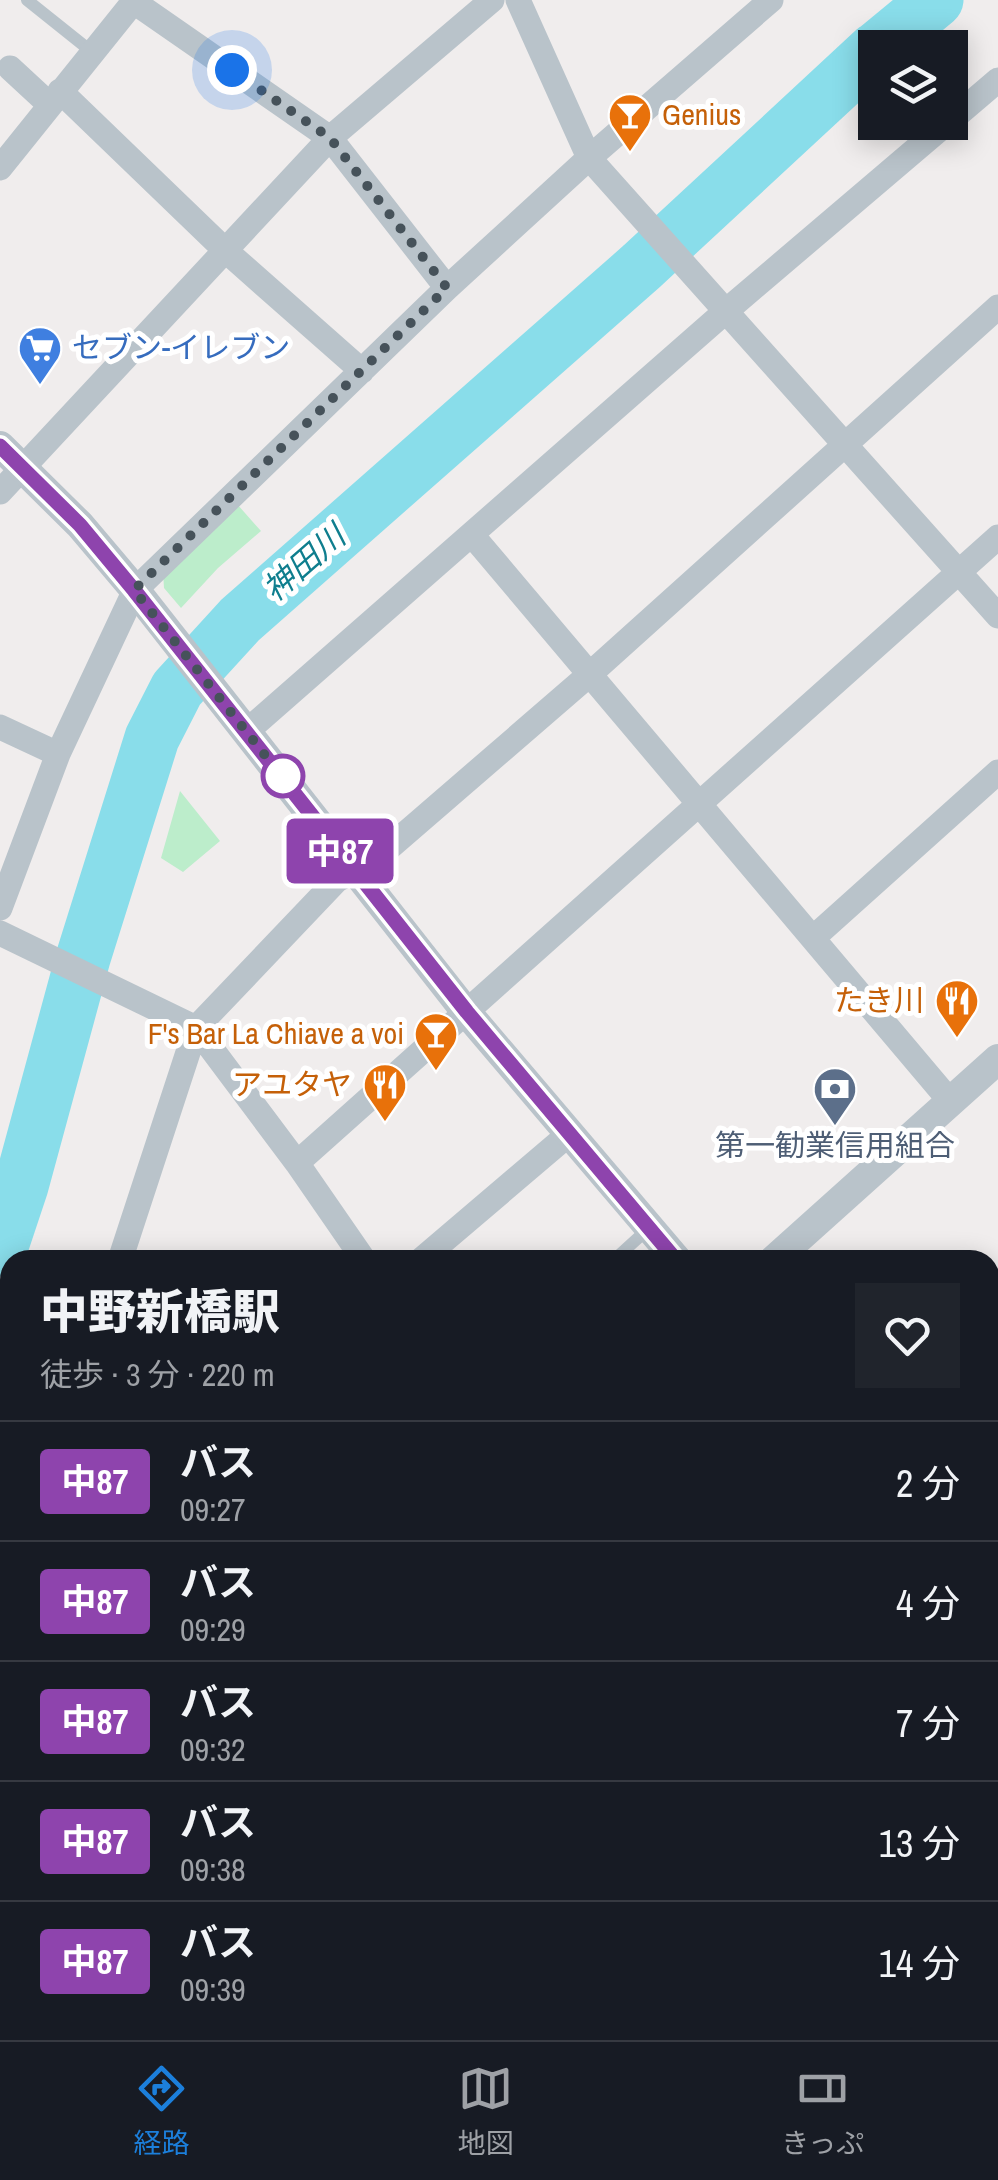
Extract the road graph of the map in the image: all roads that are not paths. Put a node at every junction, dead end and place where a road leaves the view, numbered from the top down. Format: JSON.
{"nodes":[{"id":1,"x":27,"y":0,"type":"edge"},
{"id":2,"x":492,"y":0,"type":"edge"},
{"id":3,"x":518,"y":0,"type":"edge"},
{"id":4,"x":772,"y":0,"type":"edge"},
{"id":5,"x":135,"y":1,"type":"edge"},
{"id":6,"x":92,"y":52,"type":"junction"},
{"id":7,"x":10,"y":68,"type":"dead end"},
{"id":8,"x":998,"y":80,"type":"edge"},
{"id":9,"x":55,"y":98,"type":"junction"},
{"id":10,"x":968,"y":106,"type":"edge"},
{"id":11,"x":330,"y":138,"type":"junction"},
{"id":12,"x":928,"y":140,"type":"edge"},
{"id":13,"x":588,"y":158,"type":"junction"},
{"id":14,"x":0,"y":168,"type":"edge"},
{"id":15,"x":226,"y":251,"type":"junction"},
{"id":16,"x":447,"y":288,"type":"junction"},
{"id":17,"x":998,"y":307,"type":"edge"},
{"id":18,"x":726,"y":312,"type":"junction"},
{"id":19,"x":362,"y":372,"type":"junction"},
{"id":20,"x":846,"y":444,"type":"junction"},
{"id":21,"x":0,"y":446,"type":"edge"},
{"id":22,"x":24,"y":469,"type":"junction"},
{"id":23,"x":0,"y":492,"type":"edge"},
{"id":24,"x":472,"y":535,"type":"junction"},
{"id":25,"x":998,"y":538,"type":"edge"},
{"id":26,"x":959,"y":571,"type":"junction"},
{"id":27,"x":134,"y":590,"type":"junction"},
{"id":28,"x":998,"y":616,"type":"edge"},
{"id":29,"x":590,"y":674,"type":"junction"},
{"id":30,"x":0,"y":727,"type":"edge"},
{"id":31,"x":247,"y":731,"type":"junction"},
{"id":32,"x":58,"y":754,"type":"junction"},
{"id":33,"x":998,"y":772,"type":"edge"},
{"id":34,"x":700,"y":804,"type":"junction"},
{"id":35,"x":357,"y":872,"type":"junction"},
{"id":36,"x":0,"y":908,"type":"edge"},
{"id":37,"x":0,"y":933,"type":"edge"},
{"id":38,"x":813,"y":938,"type":"junction"},
{"id":39,"x":467,"y":1012,"type":"junction"},
{"id":40,"x":196,"y":1028,"type":"junction"},
{"id":41,"x":998,"y":1060,"type":"edge"},
{"id":42,"x":950,"y":1101,"type":"junction"},
{"id":43,"x":569,"y":1134,"type":"junction"},
{"id":44,"x":297,"y":1164,"type":"junction"},
{"id":45,"x":649,"y":1228,"type":"junction"},
{"id":46,"x":123,"y":1250,"type":"edge"},
{"id":47,"x":357,"y":1250,"type":"edge"},
{"id":48,"x":433,"y":1250,"type":"edge"},
{"id":49,"x":625,"y":1250,"type":"edge"},
{"id":50,"x":668,"y":1250,"type":"edge"},
{"id":51,"x":785,"y":1250,"type":"edge"}],
"edges":[{"from":1,"to":6,"type":"lane"},
{"from":2,"to":11,"type":"street"},
{"from":3,"to":13,"type":"street"},
{"from":4,"to":13,"type":"street"},
{"from":5,"to":6,"type":"street"},
{"from":5,"to":11,"type":"street"},
{"from":6,"to":9,"type":"street"},
{"from":7,"to":9,"type":"street"},
{"from":8,"to":10,"type":"street"},
{"from":9,"to":14,"type":"street"},
{"from":9,"to":15,"type":"street"},
{"from":11,"to":15,"type":"street"},
{"from":11,"to":16,"type":"street"},
{"from":12,"to":18,"type":"street"},
{"from":13,"to":16,"type":"street"},
{"from":13,"to":18,"type":"street"},
{"from":15,"to":19,"type":"street"},
{"from":15,"to":22,"type":"street"},
{"from":16,"to":19,"type":"street"},
{"from":17,"to":20,"type":"street"},
{"from":18,"to":20,"type":"street"},
{"from":18,"to":24,"type":"street"},
{"from":19,"to":27,"type":"street"},
{"from":20,"to":26,"type":"street"},
{"from":20,"to":29,"type":"street"},
{"from":21,"to":22,"type":"street"},
{"from":22,"to":23,"type":"street"},
{"from":22,"to":27,"type":"street"},
{"from":24,"to":29,"type":"street"},
{"from":24,"to":31,"type":"street"},
{"from":25,"to":26,"type":"street"},
{"from":26,"to":28,"type":"street"},
{"from":26,"to":34,"type":"street"},
{"from":27,"to":31,"type":"street"},
{"from":27,"to":32,"type":"street"},
{"from":29,"to":34,"type":"street"},
{"from":29,"to":35,"type":"street"},
{"from":30,"to":32,"type":"street"},
{"from":31,"to":35,"type":"street"},
{"from":32,"to":36,"type":"street"},
{"from":33,"to":38,"type":"street"},
{"from":34,"to":38,"type":"street"},
{"from":34,"to":39,"type":"street"},
{"from":35,"to":39,"type":"street"},
{"from":35,"to":40,"type":"street"},
{"from":37,"to":40,"type":"street"},
{"from":38,"to":42,"type":"street"},
{"from":39,"to":43,"type":"street"},
{"from":39,"to":44,"type":"street"},
{"from":40,"to":44,"type":"street"},
{"from":40,"to":46,"type":"street"},
{"from":41,"to":42,"type":"street"},
{"from":42,"to":51,"type":"street"},
{"from":43,"to":45,"type":"street"},
{"from":43,"to":48,"type":"street"},
{"from":44,"to":47,"type":"street"},
{"from":45,"to":49,"type":"lane"},
{"from":45,"to":50,"type":"street"}]}
